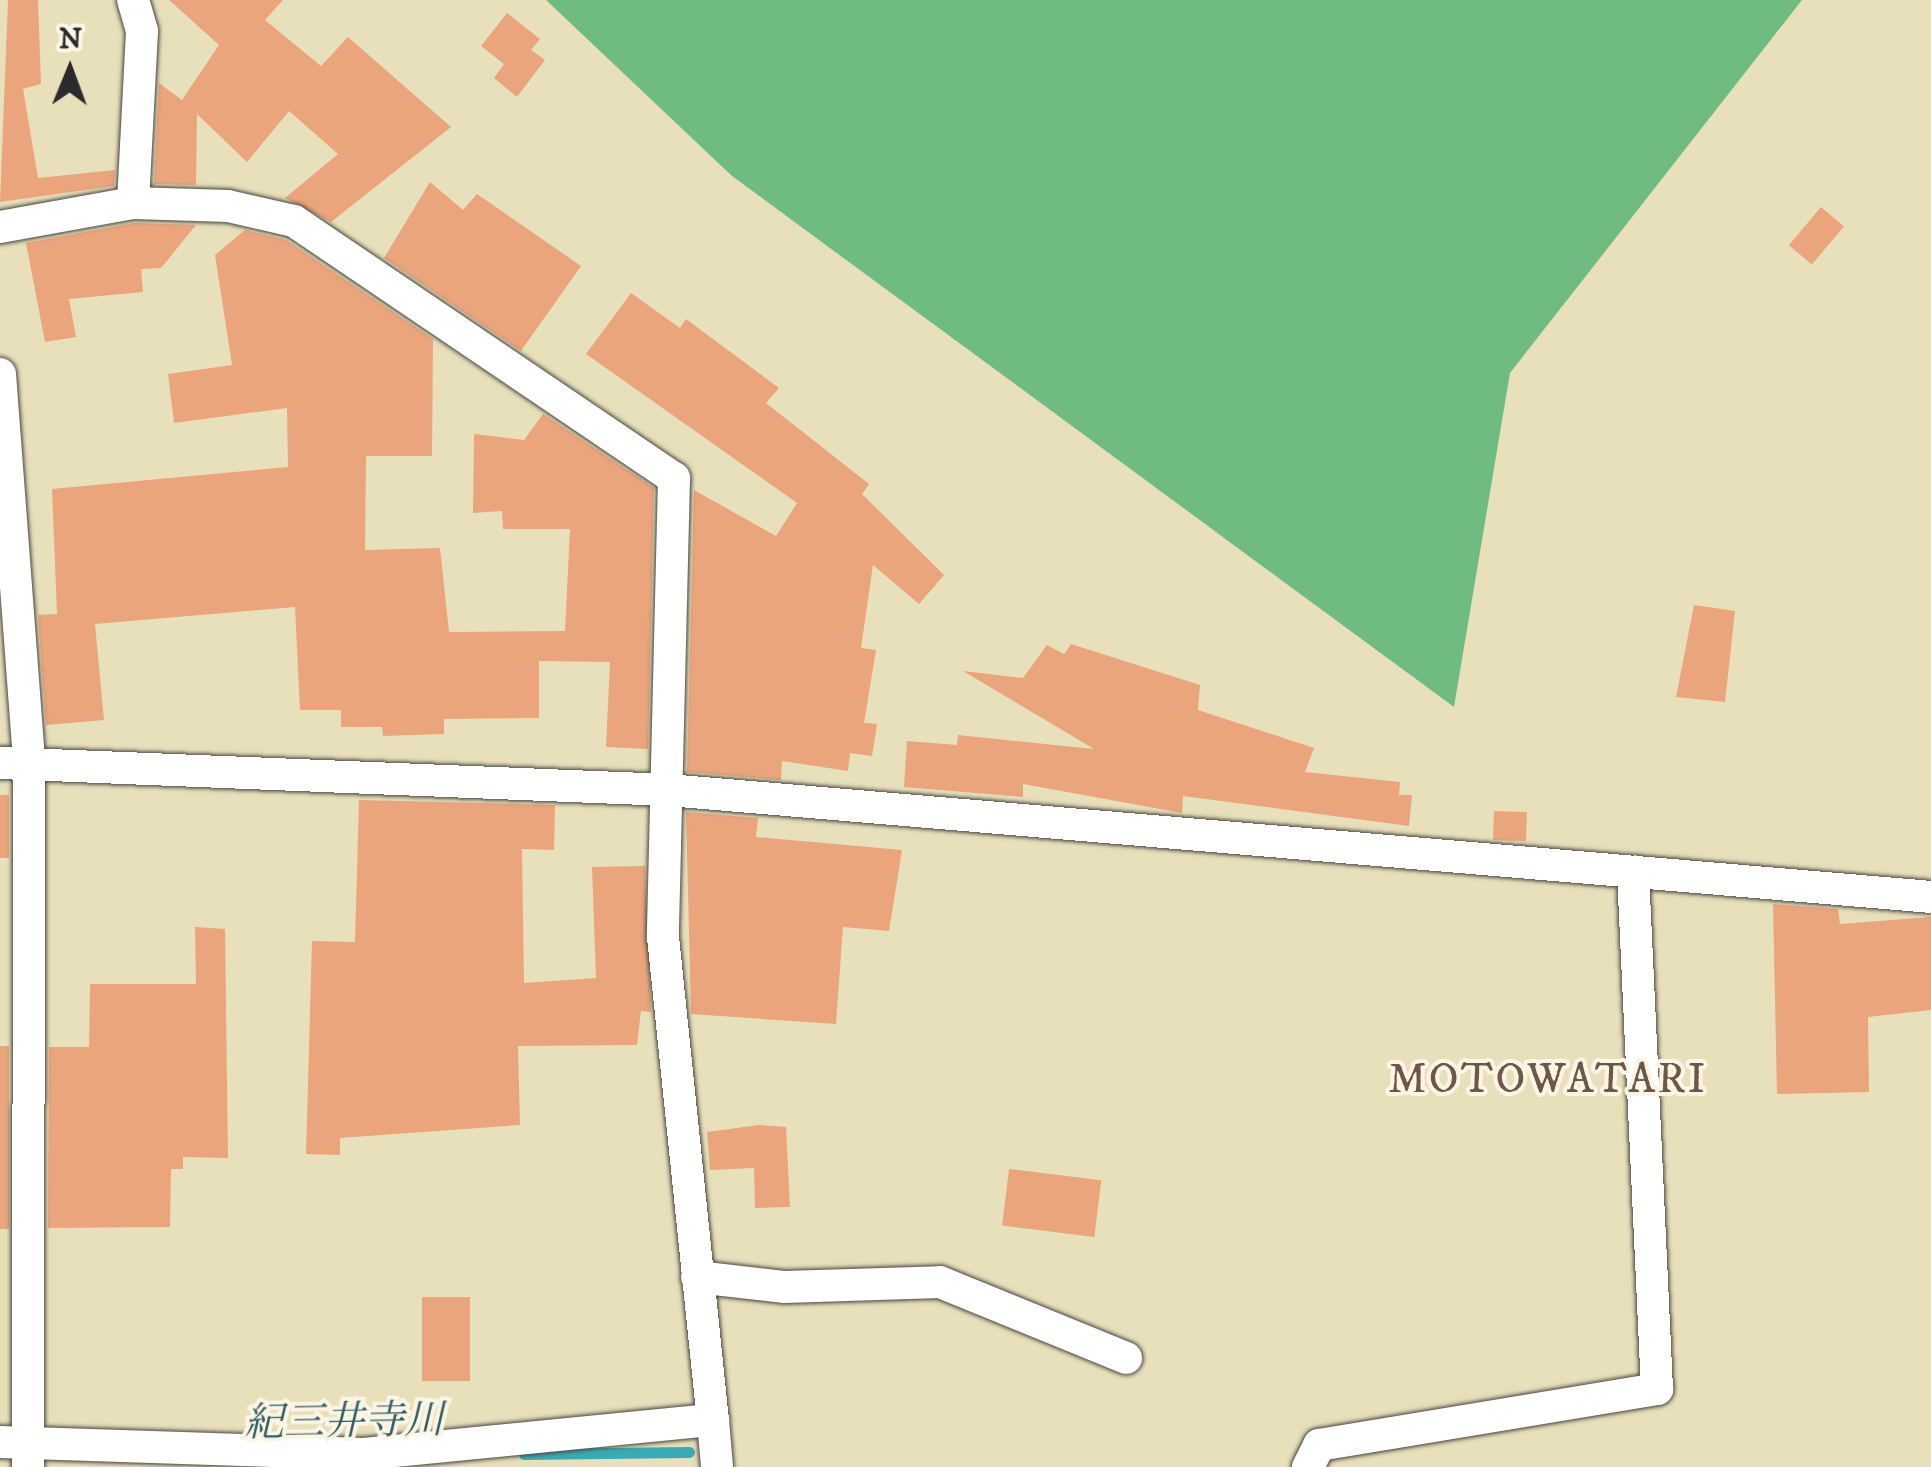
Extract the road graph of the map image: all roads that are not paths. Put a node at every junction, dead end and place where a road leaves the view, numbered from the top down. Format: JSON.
{"nodes":[{"id":1,"x":134,"y":0,"type":"edge"},
{"id":2,"x":134,"y":203,"type":"junction"},
{"id":3,"x":0,"y":227,"type":"edge"},
{"id":4,"x":0,"y":374,"type":"edge"},
{"id":5,"x":4,"y":446,"type":"edge"},
{"id":6,"x":15,"y":763,"type":"edge"},
{"id":7,"x":668,"y":790,"type":"junction"},
{"id":8,"x":1633,"y":872,"type":"junction"},
{"id":9,"x":1931,"y":897,"type":"edge"},
{"id":10,"x":697,"y":1278,"type":"junction"},
{"id":11,"x":1126,"y":1358,"type":"dead end"},
{"id":12,"x":713,"y":1420,"type":"junction"},
{"id":13,"x":19,"y":1450,"type":"edge"},
{"id":14,"x":717,"y":1467,"type":"edge"},
{"id":15,"x":1308,"y":1467,"type":"edge"}],
"edges":[{"from":1,"to":2,"type":"street"},
{"from":2,"to":3,"type":"street"},
{"from":2,"to":7,"type":"street"},
{"from":4,"to":5,"type":"street"},
{"from":5,"to":6,"type":"street"},
{"from":6,"to":7,"type":"street"},
{"from":6,"to":13,"type":"street"},
{"from":7,"to":8,"type":"street"},
{"from":7,"to":10,"type":"street"},
{"from":8,"to":9,"type":"street"},
{"from":8,"to":15,"type":"street"},
{"from":10,"to":11,"type":"street"},
{"from":10,"to":12,"type":"street"},
{"from":12,"to":13,"type":"street"},
{"from":12,"to":14,"type":"street"}]}
